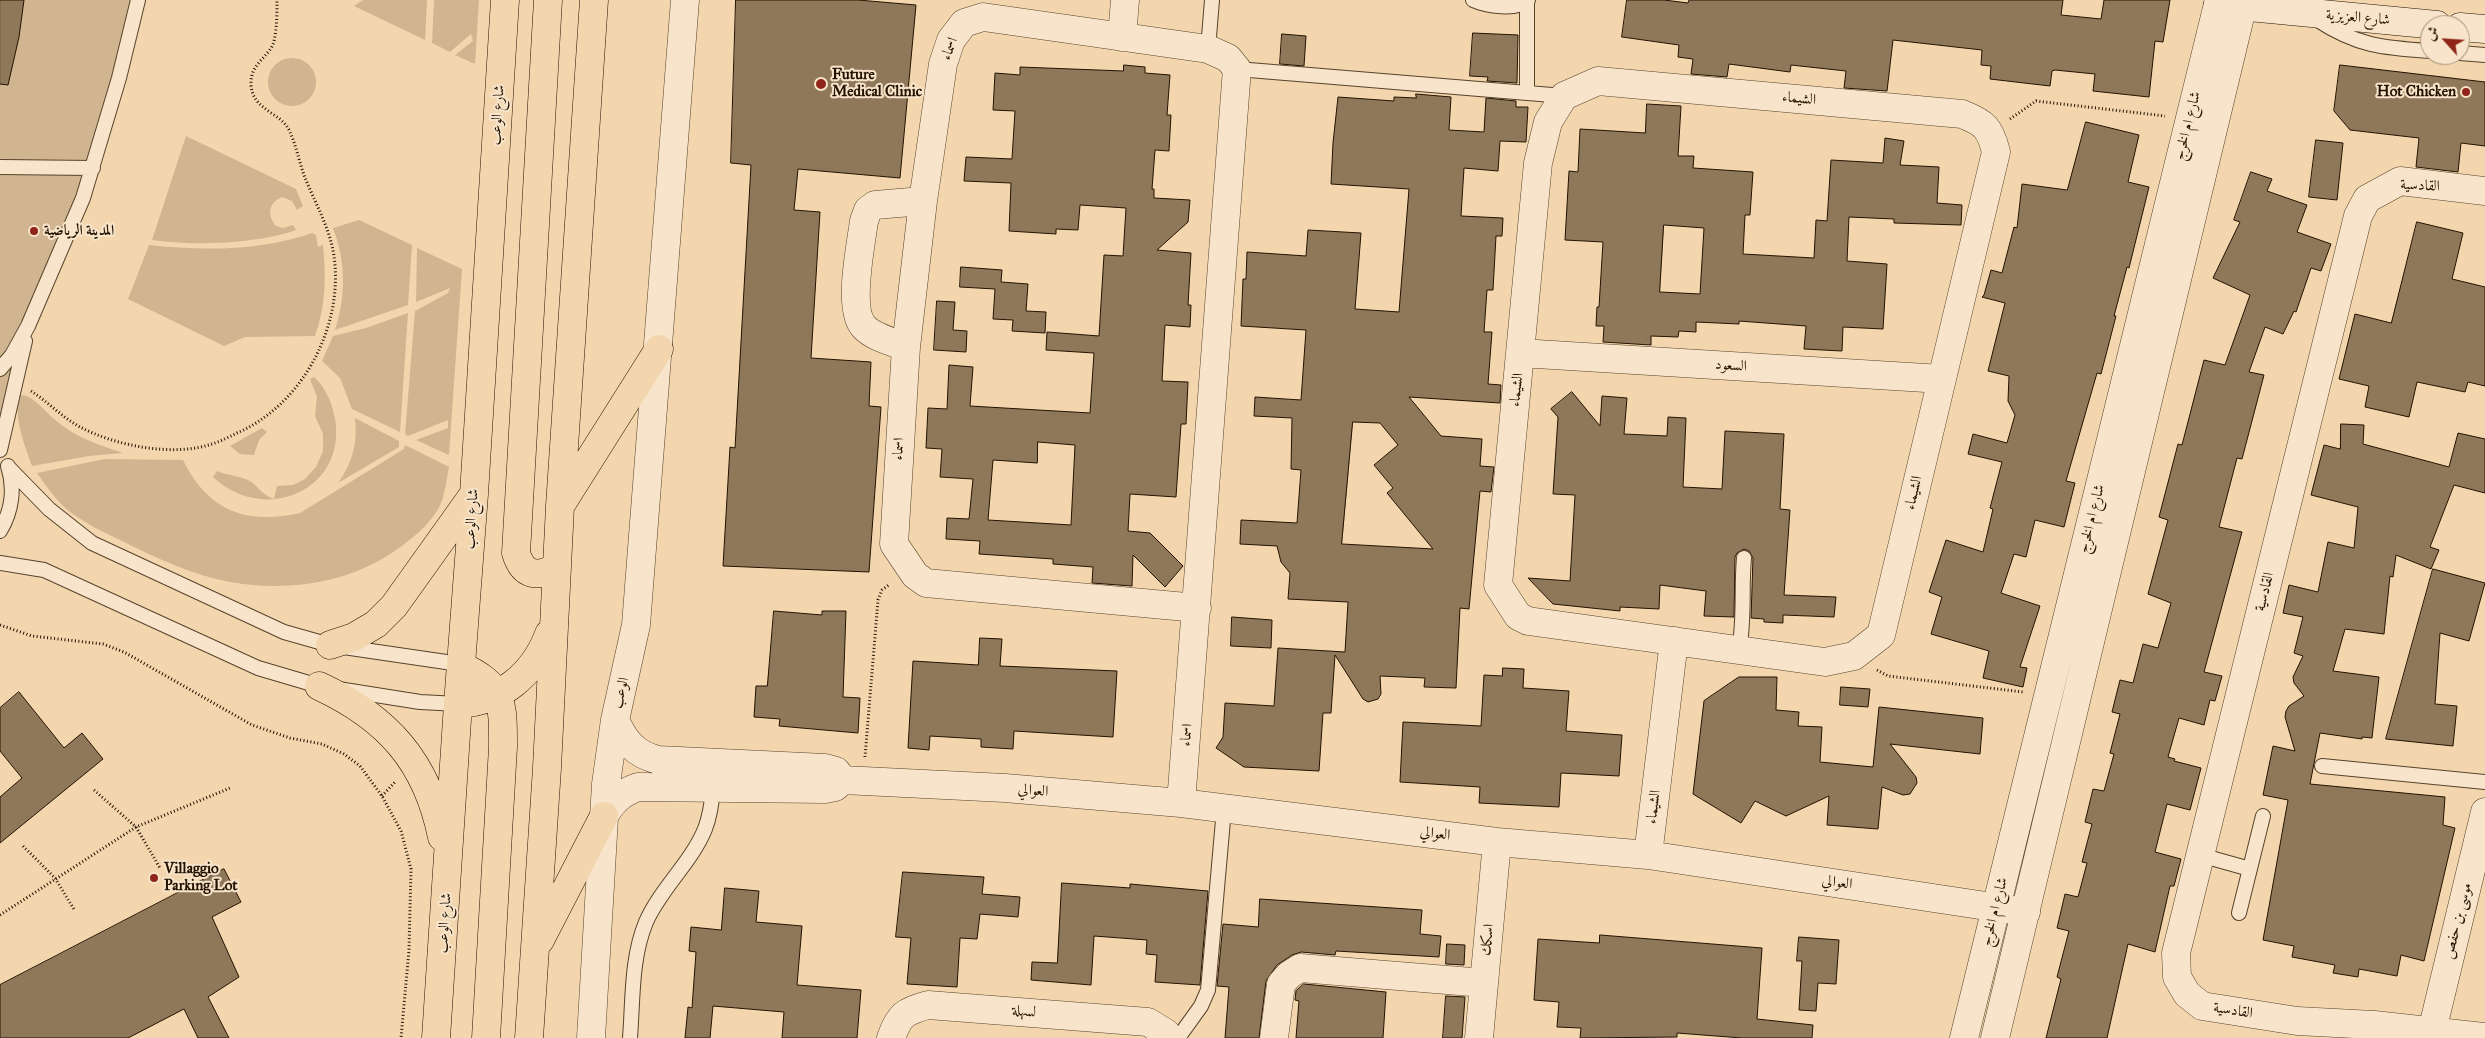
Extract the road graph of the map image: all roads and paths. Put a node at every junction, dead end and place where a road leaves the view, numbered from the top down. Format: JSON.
{"nodes":[{"id":1,"x":138,"y":0,"type":"edge"},
{"id":2,"x":277,"y":0,"type":"edge"},
{"id":3,"x":505,"y":0,"type":"edge"},
{"id":4,"x":548,"y":0,"type":"edge"},
{"id":5,"x":594,"y":0,"type":"edge"},
{"id":6,"x":685,"y":0,"type":"edge"},
{"id":7,"x":1125,"y":0,"type":"edge"},
{"id":8,"x":1212,"y":0,"type":"edge"},
{"id":9,"x":1473,"y":0,"type":"edge"},
{"id":10,"x":1527,"y":1,"type":"edge"},
{"id":11,"x":2231,"y":3,"type":"edge"},
{"id":12,"x":2307,"y":13,"type":"junction"},
{"id":13,"x":2420,"y":23,"type":"edge"},
{"id":14,"x":2470,"y":28,"type":"edge"},
{"id":15,"x":2485,"y":29,"type":"edge"},
{"id":16,"x":1122,"y":37,"type":"junction"},
{"id":17,"x":1208,"y":49,"type":"junction"},
{"id":18,"x":2420,"y":50,"type":"edge"},
{"id":19,"x":2470,"y":54,"type":"edge"},
{"id":20,"x":2485,"y":55,"type":"edge"},
{"id":21,"x":1237,"y":69,"type":"junction"},
{"id":22,"x":1526,"y":93,"type":"junction"},
{"id":23,"x":1564,"y":96,"type":"junction"},
{"id":24,"x":2190,"y":119,"type":"junction"},
{"id":25,"x":1992,"y":133,"type":"junction"},
{"id":26,"x":0,"y":167,"type":"edge"},
{"id":27,"x":92,"y":168,"type":"junction"},
{"id":28,"x":2485,"y":192,"type":"edge"},
{"id":29,"x":923,"y":201,"type":"junction"},
{"id":30,"x":28,"y":326,"type":"junction"},
{"id":31,"x":906,"y":347,"type":"junction"},
{"id":32,"x":659,"y":350,"type":"junction"},
{"id":33,"x":1520,"y":353,"type":"junction"},
{"id":34,"x":0,"y":369,"type":"edge"},
{"id":35,"x":1942,"y":379,"type":"junction"},
{"id":36,"x":14,"y":385,"type":"junction"},
{"id":37,"x":0,"y":450,"type":"edge"},
{"id":38,"x":9,"y":468,"type":"junction"},
{"id":39,"x":474,"y":494,"type":"junction"},
{"id":40,"x":560,"y":506,"type":"junction"},
{"id":41,"x":0,"y":531,"type":"edge"},
{"id":42,"x":1744,"y":558,"type":"dead end"},
{"id":43,"x":0,"y":563,"type":"edge"},
{"id":44,"x":557,"y":568,"type":"junction"},
{"id":45,"x":915,"y":575,"type":"junction"},
{"id":46,"x":1197,"y":608,"type":"junction"},
{"id":47,"x":553,"y":624,"type":"junction"},
{"id":48,"x":0,"y":625,"type":"edge"},
{"id":49,"x":1674,"y":641,"type":"junction"},
{"id":50,"x":330,"y":645,"type":"junction"},
{"id":51,"x":1739,"y":650,"type":"junction"},
{"id":52,"x":1854,"y":656,"type":"junction"},
{"id":53,"x":461,"y":666,"type":"junction"},
{"id":54,"x":320,"y":686,"type":"junction"},
{"id":55,"x":498,"y":694,"type":"junction"},
{"id":56,"x":2048,"y":695,"type":"junction"},
{"id":57,"x":458,"y":704,"type":"junction"},
{"id":58,"x":615,"y":720,"type":"junction"},
{"id":59,"x":2322,"y":766,"type":"dead end"},
{"id":60,"x":853,"y":780,"type":"junction"},
{"id":61,"x":2485,"y":782,"type":"edge"},
{"id":62,"x":230,"y":788,"type":"dead end"},
{"id":63,"x":712,"y":788,"type":"junction"},
{"id":64,"x":94,"y":790,"type":"dead end"},
{"id":65,"x":1181,"y":804,"type":"junction"},
{"id":66,"x":1224,"y":809,"type":"junction"},
{"id":67,"x":2485,"y":812,"type":"edge"},
{"id":68,"x":604,"y":816,"type":"junction"},
{"id":69,"x":2263,"y":816,"type":"dead end"},
{"id":70,"x":136,"y":827,"type":"junction"},
{"id":71,"x":1497,"y":842,"type":"junction"},
{"id":72,"x":23,"y":846,"type":"dead end"},
{"id":73,"x":1648,"y":855,"type":"junction"},
{"id":74,"x":2200,"y":855,"type":"junction"},
{"id":75,"x":160,"y":868,"type":"dead end"},
{"id":76,"x":449,"y":869,"type":"junction"},
{"id":77,"x":2250,"y":869,"type":"junction"},
{"id":78,"x":55,"y":878,"type":"junction"},
{"id":79,"x":1996,"y":906,"type":"junction"},
{"id":80,"x":75,"y":911,"type":"dead end"},
{"id":81,"x":2026,"y":912,"type":"junction"},
{"id":82,"x":2239,"y":913,"type":"dead end"},
{"id":83,"x":0,"y":915,"type":"edge"},
{"id":84,"x":534,"y":950,"type":"junction"},
{"id":85,"x":1484,"y":983,"type":"junction"},
{"id":86,"x":2296,"y":1030,"type":"edge"},
{"id":87,"x":2432,"y":1031,"type":"junction"},
{"id":88,"x":2485,"y":1037,"type":"edge"},
{"id":89,"x":401,"y":1038,"type":"edge"},
{"id":90,"x":436,"y":1038,"type":"edge"},
{"id":91,"x":486,"y":1038,"type":"edge"},
{"id":92,"x":529,"y":1038,"type":"edge"},
{"id":93,"x":591,"y":1038,"type":"edge"},
{"id":94,"x":630,"y":1038,"type":"edge"},
{"id":95,"x":891,"y":1038,"type":"edge"},
{"id":96,"x":1168,"y":1038,"type":"edge"},
{"id":97,"x":1178,"y":1038,"type":"edge"},
{"id":98,"x":1274,"y":1038,"type":"edge"},
{"id":99,"x":1479,"y":1038,"type":"edge"},
{"id":100,"x":1964,"y":1038,"type":"edge"},
{"id":101,"x":1995,"y":1038,"type":"edge"}],
"edges":[{"from":1,"to":27,"type":"lane"},
{"from":2,"to":36,"type":"path"},
{"from":3,"to":39,"type":"main road","name":"شارع الوعب"},
{"from":4,"to":44,"type":"main road"},
{"from":5,"to":40,"type":"main road"},
{"from":6,"to":32,"type":"street"},
{"from":7,"to":16,"type":"street"},
{"from":8,"to":17,"type":"lane"},
{"from":9,"to":10,"type":"lane"},
{"from":10,"to":22,"type":"lane"},
{"from":11,"to":12,"type":"street","name":"شارع العزيزية"},
{"from":11,"to":24,"type":"street","name":"شارع ام الخرج"},
{"from":11,"to":81,"type":"street","name":"شارع ام الخرج"},
{"from":12,"to":13,"type":"street","name":"شارع العزيزية"},
{"from":12,"to":18,"type":"lane"},
{"from":14,"to":15,"type":"street"},
{"from":16,"to":17,"type":"street","name":"اسماء"},
{"from":16,"to":29,"type":"street","name":"اسماء"},
{"from":17,"to":21,"type":"street","name":"اسماء"},
{"from":19,"to":20,"type":"lane"},
{"from":21,"to":22,"type":"lane"},
{"from":21,"to":46,"type":"street","name":"اسماء"},
{"from":22,"to":23,"type":"lane"},
{"from":23,"to":25,"type":"street","name":"الشيماء"},
{"from":23,"to":33,"type":"street","name":"الشيماء"},
{"from":24,"to":25,"type":"path"},
{"from":24,"to":56,"type":"street","name":"شارع ام الخرج"},
{"from":25,"to":35,"type":"street","name":"الشيماء"},
{"from":26,"to":27,"type":"lane"},
{"from":27,"to":30,"type":"lane"},
{"from":28,"to":74,"type":"street","name":"القادسية"},
{"from":29,"to":31,"type":"street","name":"اسماء"},
{"from":29,"to":31,"type":"street"},
{"from":30,"to":34,"type":"lane"},
{"from":30,"to":36,"type":"lane"},
{"from":31,"to":45,"type":"street","name":"اسماء"},
{"from":32,"to":40,"type":"main road"},
{"from":32,"to":58,"type":"street","name":"الوعب"},
{"from":33,"to":35,"type":"street","name":"السعود"},
{"from":33,"to":49,"type":"street","name":"الشيماء"},
{"from":35,"to":52,"type":"street","name":"الشيماء"},
{"from":36,"to":37,"type":"lane"},
{"from":37,"to":38,"type":"lane"},
{"from":38,"to":41,"type":"lane"},
{"from":38,"to":50,"type":"lane"},
{"from":39,"to":50,"type":"main road"},
{"from":39,"to":53,"type":"main road","name":"شارع الوعب"},
{"from":40,"to":44,"type":"main road"},
{"from":42,"to":51,"type":"lane"},
{"from":43,"to":54,"type":"lane"},
{"from":44,"to":47,"type":"main road"},
{"from":45,"to":46,"type":"street"},
{"from":45,"to":60,"type":"path"},
{"from":46,"to":65,"type":"street","name":"اسماء"},
{"from":47,"to":55,"type":"main road"},
{"from":47,"to":84,"type":"main road"},
{"from":48,"to":89,"type":"path"},
{"from":49,"to":51,"type":"street","name":"الشيماء"},
{"from":49,"to":73,"type":"street","name":"الشيماء"},
{"from":50,"to":53,"type":"lane"},
{"from":51,"to":52,"type":"street","name":"الشيماء"},
{"from":52,"to":56,"type":"path"},
{"from":53,"to":55,"type":"main road"},
{"from":53,"to":57,"type":"main road","name":"شارع الوعب"},
{"from":54,"to":57,"type":"lane"},
{"from":54,"to":76,"type":"main road"},
{"from":55,"to":57,"type":"main road"},
{"from":55,"to":91,"type":"main road"},
{"from":56,"to":79,"type":"street","name":"شارع ام الخرج"},
{"from":57,"to":76,"type":"main road","name":"شارع الوعب"},
{"from":58,"to":60,"type":"street","name":"العوالي"},
{"from":58,"to":68,"type":"street","name":"الوعب"},
{"from":59,"to":61,"type":"lane"},
{"from":60,"to":63,"type":"street","name":"العوالي"},
{"from":60,"to":65,"type":"street","name":"العوالي"},
{"from":62,"to":70,"type":"path"},
{"from":63,"to":68,"type":"street","name":"العوالي"},
{"from":63,"to":94,"type":"lane"},
{"from":64,"to":70,"type":"path"},
{"from":65,"to":66,"type":"street","name":"العوالي"},
{"from":66,"to":71,"type":"street","name":"العوالي"},
{"from":66,"to":97,"type":"lane"},
{"from":67,"to":87,"type":"street","name":"موسى بن حفص"},
{"from":68,"to":84,"type":"main road"},
{"from":68,"to":93,"type":"street","name":"الوعب"},
{"from":69,"to":77,"type":"lane"},
{"from":70,"to":75,"type":"path"},
{"from":70,"to":78,"type":"path"},
{"from":71,"to":73,"type":"street","name":"العوالي"},
{"from":71,"to":85,"type":"street","name":"اسكك"},
{"from":72,"to":78,"type":"path"},
{"from":73,"to":79,"type":"street","name":"العوالي"},
{"from":74,"to":77,"type":"lane"},
{"from":74,"to":86,"type":"street","name":"القادسية"},
{"from":76,"to":90,"type":"main road","name":"شارع الوعب"},
{"from":77,"to":82,"type":"lane"},
{"from":78,"to":80,"type":"path"},
{"from":78,"to":83,"type":"path"},
{"from":79,"to":81,"type":"street","name":"العوالي"},
{"from":79,"to":100,"type":"street","name":"شارع ام الخرج"},
{"from":81,"to":101,"type":"street","name":"شارع ام الخرج"},
{"from":84,"to":92,"type":"main road"},
{"from":85,"to":98,"type":"street"},
{"from":85,"to":99,"type":"street","name":"اسكك"},
{"from":86,"to":87,"type":"street","name":"القادسية"},
{"from":87,"to":88,"type":"street","name":"القادسية"},
{"from":95,"to":96,"type":"street","name":"لسهلة"}]}
